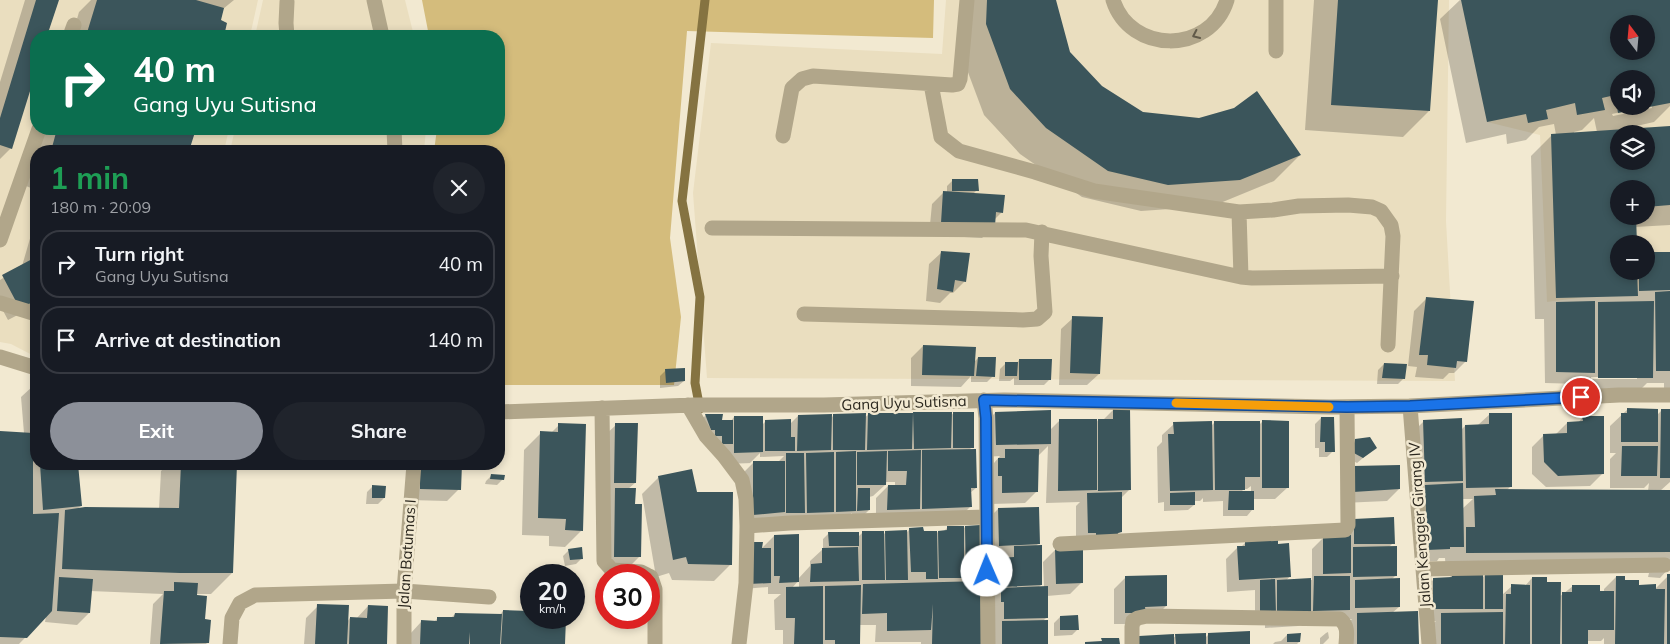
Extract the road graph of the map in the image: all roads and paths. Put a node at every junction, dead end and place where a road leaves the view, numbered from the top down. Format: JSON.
{"nodes":[{"id":1,"x":374,"y":0,"type":"edge"},
{"id":2,"x":967,"y":0,"type":"edge"},
{"id":3,"x":1113,"y":0,"type":"edge"},
{"id":4,"x":1227,"y":0,"type":"edge"},
{"id":5,"x":1276,"y":0,"type":"edge"},
{"id":6,"x":287,"y":2,"type":"dead end"},
{"id":7,"x":287,"y":30,"type":"edge"},
{"id":8,"x":380,"y":30,"type":"edge"},
{"id":9,"x":1276,"y":52,"type":"dead end"},
{"id":10,"x":931,"y":84,"type":"junction"},
{"id":11,"x":783,"y":136,"type":"dead end"},
{"id":12,"x":30,"y":152,"type":"edge"},
{"id":13,"x":1239,"y":212,"type":"junction"},
{"id":14,"x":712,"y":228,"type":"dead end"},
{"id":15,"x":1042,"y":232,"type":"junction"},
{"id":16,"x":0,"y":240,"type":"edge"},
{"id":17,"x":1392,"y":276,"type":"junction"},
{"id":18,"x":1241,"y":277,"type":"junction"},
{"id":19,"x":0,"y":303,"type":"edge"},
{"id":20,"x":30,"y":312,"type":"edge"},
{"id":21,"x":804,"y":314,"type":"dead end"},
{"id":22,"x":1388,"y":345,"type":"dead end"},
{"id":23,"x":0,"y":357,"type":"edge"},
{"id":24,"x":30,"y":366,"type":"edge"},
{"id":25,"x":1670,"y":395,"type":"edge"},
{"id":26,"x":984,"y":400,"type":"junction"},
{"id":27,"x":696,"y":405,"type":"junction"},
{"id":28,"x":1410,"y":406,"type":"junction"},
{"id":29,"x":1347,"y":407,"type":"junction"},
{"id":30,"x":602,"y":408,"type":"junction"},
{"id":31,"x":505,"y":412,"type":"edge"},
{"id":32,"x":414,"y":470,"type":"edge"},
{"id":33,"x":986,"y":517,"type":"junction"},
{"id":34,"x":747,"y":526,"type":"junction"},
{"id":35,"x":1060,"y":544,"type":"dead end"},
{"id":36,"x":606,"y":564,"type":"edge"},
{"id":37,"x":1665,"y":565,"type":"dead end"},
{"id":38,"x":1423,"y":569,"type":"junction"},
{"id":39,"x":404,"y":592,"type":"junction"},
{"id":40,"x":489,"y":598,"type":"dead end"},
{"id":41,"x":655,"y":629,"type":"edge"},
{"id":42,"x":230,"y":644,"type":"edge"},
{"id":43,"x":404,"y":644,"type":"edge"},
{"id":44,"x":655,"y":644,"type":"edge"},
{"id":45,"x":739,"y":644,"type":"edge"},
{"id":46,"x":988,"y":644,"type":"edge"},
{"id":47,"x":1132,"y":644,"type":"edge"},
{"id":48,"x":1346,"y":644,"type":"edge"},
{"id":49,"x":1429,"y":644,"type":"edge"}],
"edges":[{"from":1,"to":8,"type":"street"},
{"from":2,"to":10,"type":"street"},
{"from":4,"to":3,"type":"street","one_way":true},
{"from":5,"to":9,"type":"street"},
{"from":6,"to":7,"type":"street"},
{"from":10,"to":11,"type":"street"},
{"from":10,"to":13,"type":"street"},
{"from":12,"to":16,"type":"street"},
{"from":13,"to":17,"type":"street"},
{"from":13,"to":18,"type":"street"},
{"from":14,"to":15,"type":"street"},
{"from":15,"to":18,"type":"street"},
{"from":15,"to":21,"type":"street"},
{"from":17,"to":18,"type":"street"},
{"from":17,"to":22,"type":"street"},
{"from":19,"to":20,"type":"street"},
{"from":23,"to":24,"type":"street"},
{"from":25,"to":28,"type":"street","name":"Gang Uyu Sutisna"},
{"from":26,"to":27,"type":"street","name":"Gang Uyu Sutisna"},
{"from":26,"to":29,"type":"street","name":"Gang Uyu Sutisna"},
{"from":26,"to":33,"type":"street"},
{"from":27,"to":30,"type":"street","name":"Gang Uyu Sutisna"},
{"from":27,"to":34,"type":"street"},
{"from":28,"to":29,"type":"street","name":"Gang Uyu Sutisna"},
{"from":28,"to":38,"type":"street","name":"Jalan Kengger Girang IV"},
{"from":29,"to":35,"type":"street"},
{"from":30,"to":31,"type":"street","name":"Gang Uyu Sutisna"},
{"from":30,"to":36,"type":"street"},
{"from":32,"to":39,"type":"street","name":"Jalan Batumas I"},
{"from":33,"to":34,"type":"street"},
{"from":33,"to":46,"type":"street"},
{"from":34,"to":45,"type":"street"},
{"from":37,"to":38,"type":"street"},
{"from":38,"to":49,"type":"street","name":"Jalan Kengger Girang IV"},
{"from":39,"to":40,"type":"street"},
{"from":39,"to":42,"type":"street"},
{"from":39,"to":43,"type":"street","name":"Jalan Batumas I"},
{"from":41,"to":44,"type":"street"},
{"from":47,"to":48,"type":"street"}]}
